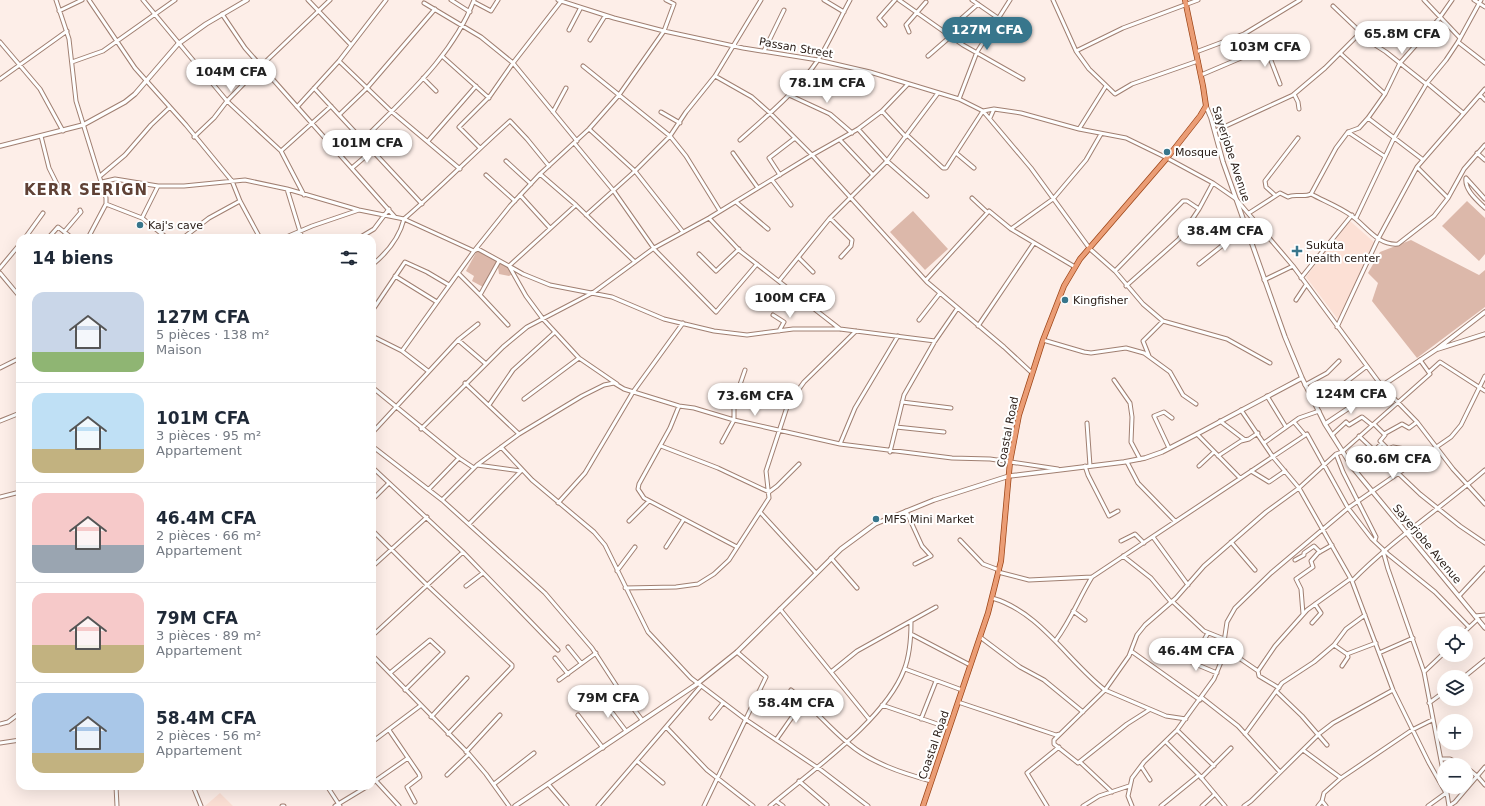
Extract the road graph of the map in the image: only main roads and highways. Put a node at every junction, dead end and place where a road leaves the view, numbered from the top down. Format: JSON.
{"nodes":[{"id":1,"x":1186,"y":2,"type":"edge"},
{"id":2,"x":1206,"y":106,"type":"joint"},
{"id":3,"x":923,"y":806,"type":"edge"}],
"edges":[{"from":1,"to":2,"type":"main road","name":"Sayerjobe Avenue"},
{"from":2,"to":3,"type":"main road","name":"Coastal Road"}]}
